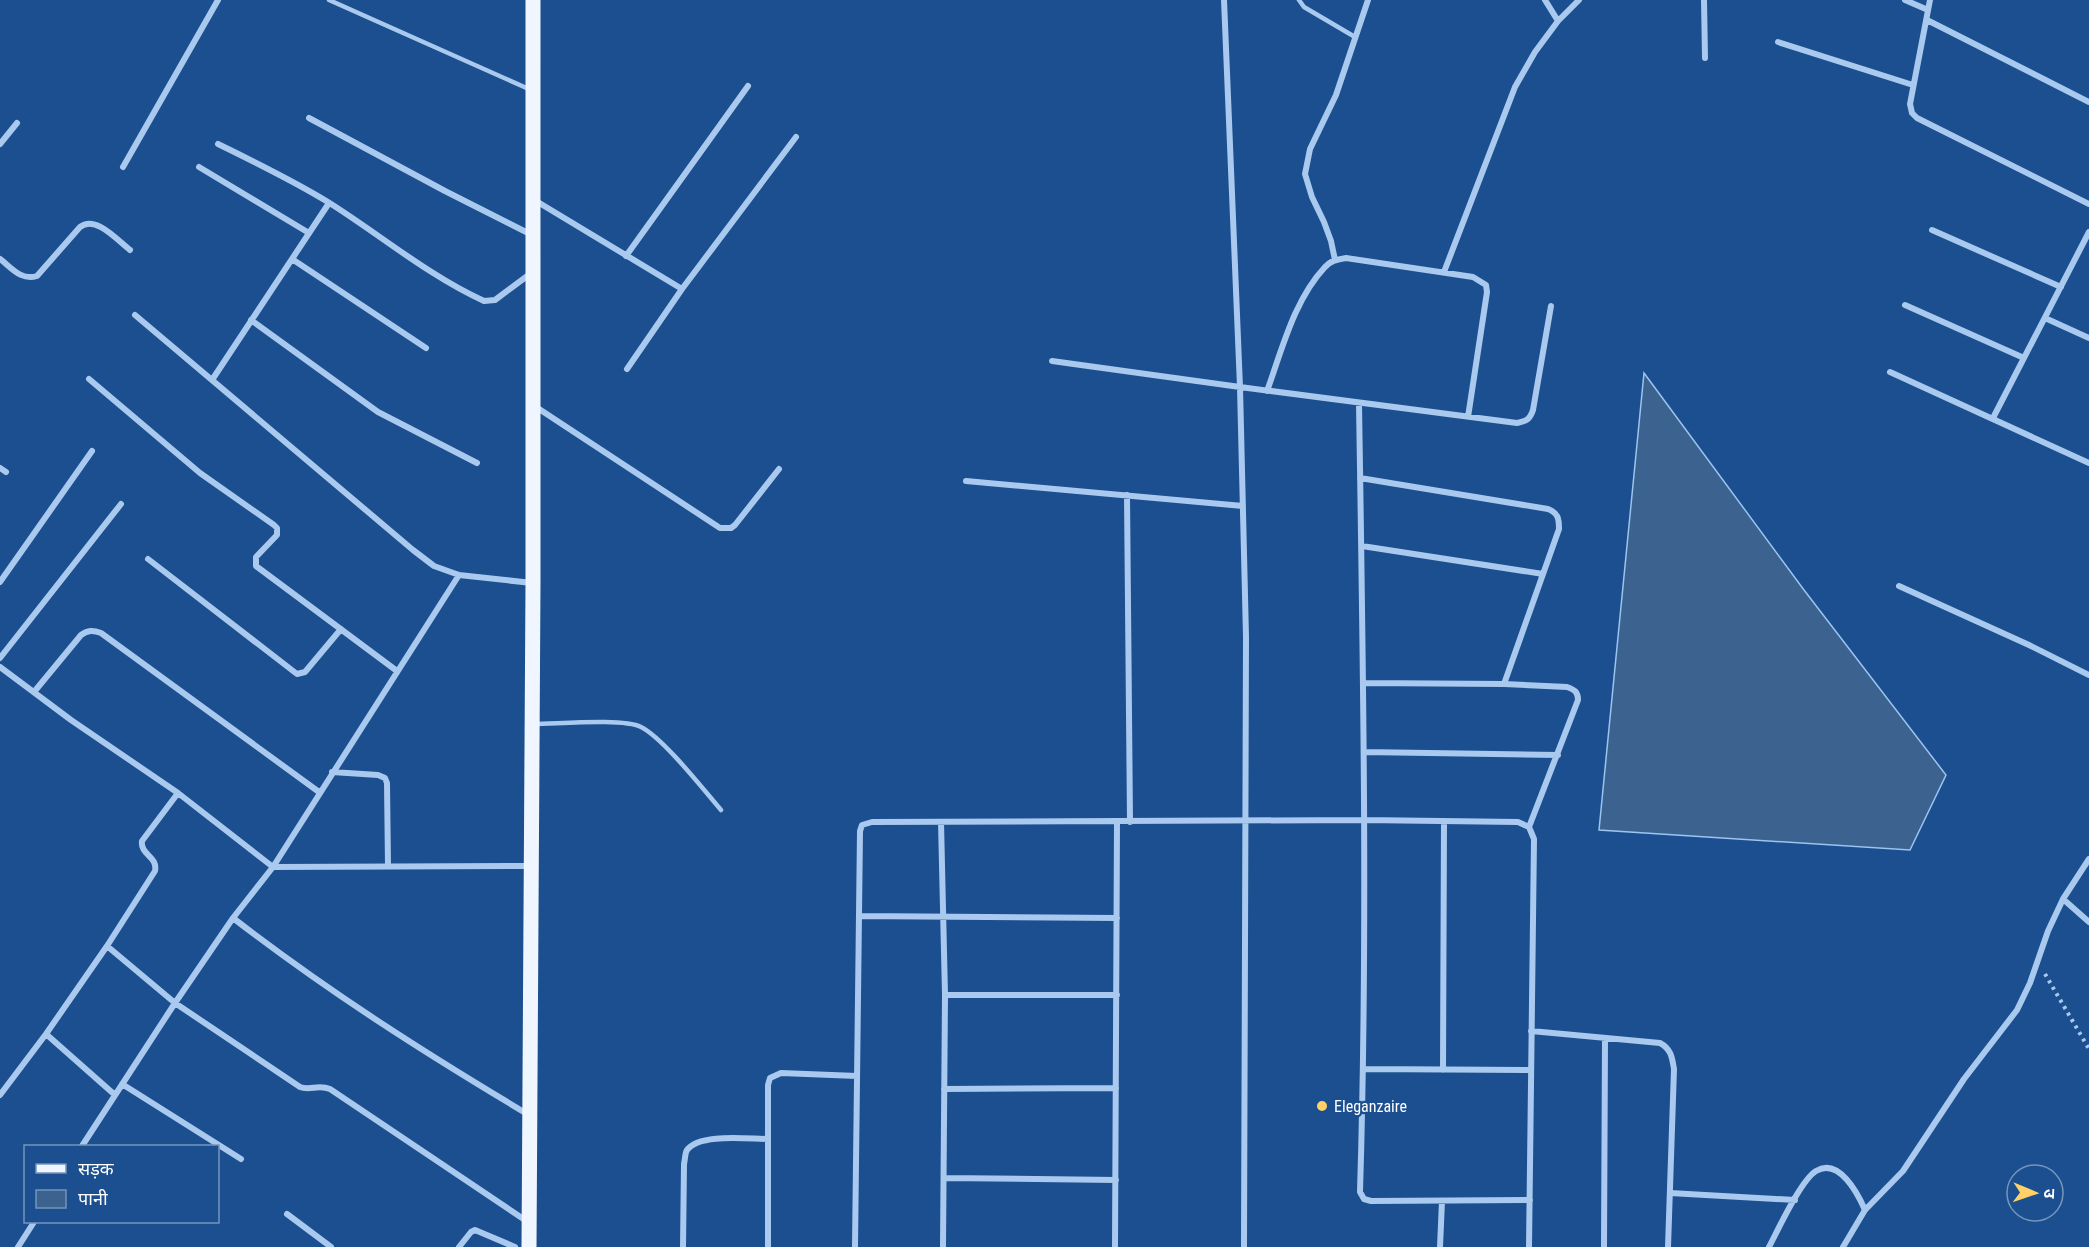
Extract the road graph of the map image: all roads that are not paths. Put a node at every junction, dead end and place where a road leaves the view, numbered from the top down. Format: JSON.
{"nodes":[{"id":1,"x":218,"y":0,"type":"edge"},
{"id":2,"x":329,"y":0,"type":"edge"},
{"id":3,"x":533,"y":0,"type":"edge"},
{"id":4,"x":1224,"y":0,"type":"edge"},
{"id":5,"x":1299,"y":0,"type":"edge"},
{"id":6,"x":1368,"y":0,"type":"edge"},
{"id":7,"x":1545,"y":0,"type":"edge"},
{"id":8,"x":1579,"y":0,"type":"edge"},
{"id":9,"x":1704,"y":0,"type":"edge"},
{"id":10,"x":1905,"y":0,"type":"edge"},
{"id":11,"x":1930,"y":0,"type":"edge"},
{"id":12,"x":1928,"y":10,"type":"junction"},
{"id":13,"x":1927,"y":20,"type":"junction"},
{"id":14,"x":1558,"y":21,"type":"junction"},
{"id":15,"x":1355,"y":37,"type":"junction"},
{"id":16,"x":1778,"y":42,"type":"dead end"},
{"id":17,"x":1705,"y":58,"type":"dead end"},
{"id":18,"x":1912,"y":85,"type":"junction"},
{"id":19,"x":748,"y":86,"type":"dead end"},
{"id":20,"x":533,"y":91,"type":"junction"},
{"id":21,"x":2089,"y":102,"type":"edge"},
{"id":22,"x":309,"y":118,"type":"dead end"},
{"id":23,"x":17,"y":123,"type":"dead end"},
{"id":24,"x":796,"y":137,"type":"dead end"},
{"id":25,"x":0,"y":144,"type":"edge"},
{"id":26,"x":218,"y":144,"type":"dead end"},
{"id":27,"x":199,"y":166,"type":"dead end"},
{"id":28,"x":123,"y":167,"type":"dead end"},
{"id":29,"x":533,"y":199,"type":"junction"},
{"id":30,"x":329,"y":203,"type":"junction"},
{"id":31,"x":2089,"y":204,"type":"edge"},
{"id":32,"x":1932,"y":230,"type":"dead end"},
{"id":33,"x":2089,"y":232,"type":"edge"},
{"id":34,"x":309,"y":233,"type":"junction"},
{"id":35,"x":533,"y":235,"type":"junction"},
{"id":36,"x":130,"y":250,"type":"dead end"},
{"id":37,"x":626,"y":256,"type":"junction"},
{"id":38,"x":0,"y":259,"type":"edge"},
{"id":39,"x":292,"y":259,"type":"junction"},
{"id":40,"x":1335,"y":260,"type":"junction"},
{"id":41,"x":533,"y":272,"type":"junction"},
{"id":42,"x":1444,"y":272,"type":"junction"},
{"id":43,"x":2061,"y":286,"type":"junction"},
{"id":44,"x":682,"y":289,"type":"junction"},
{"id":45,"x":1905,"y":305,"type":"dead end"},
{"id":46,"x":1551,"y":306,"type":"dead end"},
{"id":47,"x":135,"y":315,"type":"dead end"},
{"id":48,"x":2045,"y":318,"type":"junction"},
{"id":49,"x":251,"y":320,"type":"junction"},
{"id":50,"x":2089,"y":338,"type":"edge"},
{"id":51,"x":426,"y":348,"type":"dead end"},
{"id":52,"x":2024,"y":358,"type":"junction"},
{"id":53,"x":1052,"y":361,"type":"dead end"},
{"id":54,"x":627,"y":369,"type":"dead end"},
{"id":55,"x":1890,"y":372,"type":"dead end"},
{"id":56,"x":89,"y":379,"type":"dead end"},
{"id":57,"x":212,"y":380,"type":"junction"},
{"id":58,"x":1240,"y":387,"type":"junction"},
{"id":59,"x":1268,"y":391,"type":"junction"},
{"id":60,"x":1359,"y":403,"type":"junction"},
{"id":61,"x":532,"y":405,"type":"junction"},
{"id":62,"x":1468,"y":417,"type":"junction"},
{"id":63,"x":1993,"y":418,"type":"junction"},
{"id":64,"x":92,"y":451,"type":"dead end"},
{"id":65,"x":477,"y":463,"type":"dead end"},
{"id":66,"x":2089,"y":463,"type":"edge"},
{"id":67,"x":779,"y":469,"type":"dead end"},
{"id":68,"x":1360,"y":478,"type":"junction"},
{"id":69,"x":966,"y":481,"type":"dead end"},
{"id":70,"x":1127,"y":495,"type":"junction"},
{"id":71,"x":122,"y":504,"type":"dead end"},
{"id":72,"x":1243,"y":506,"type":"junction"},
{"id":73,"x":1362,"y":546,"type":"junction"},
{"id":74,"x":148,"y":559,"type":"dead end"},
{"id":75,"x":1543,"y":574,"type":"junction"},
{"id":76,"x":459,"y":575,"type":"junction"},
{"id":77,"x":0,"y":582,"type":"edge"},
{"id":78,"x":533,"y":583,"type":"junction"},
{"id":79,"x":1899,"y":586,"type":"dead end"},
{"id":80,"x":341,"y":629,"type":"junction"},
{"id":81,"x":0,"y":658,"type":"edge"},
{"id":82,"x":0,"y":668,"type":"edge"},
{"id":83,"x":397,"y":671,"type":"junction"},
{"id":84,"x":2089,"y":675,"type":"edge"},
{"id":85,"x":1364,"y":683,"type":"junction"},
{"id":86,"x":1504,"y":684,"type":"junction"},
{"id":87,"x":34,"y":692,"type":"junction"},
{"id":88,"x":531,"y":724,"type":"junction"},
{"id":89,"x":1364,"y":752,"type":"junction"},
{"id":90,"x":1558,"y":755,"type":"junction"},
{"id":91,"x":332,"y":772,"type":"junction"},
{"id":92,"x":319,"y":792,"type":"junction"},
{"id":93,"x":178,"y":793,"type":"junction"},
{"id":94,"x":721,"y":810,"type":"dead end"},
{"id":95,"x":1364,"y":820,"type":"junction"},
{"id":96,"x":1444,"y":820,"type":"junction"},
{"id":97,"x":1245,"y":821,"type":"junction"},
{"id":98,"x":941,"y":822,"type":"junction"},
{"id":99,"x":1117,"y":822,"type":"junction"},
{"id":100,"x":1130,"y":822,"type":"junction"},
{"id":101,"x":1529,"y":827,"type":"junction"},
{"id":102,"x":2089,"y":859,"type":"edge"},
{"id":103,"x":388,"y":866,"type":"junction"},
{"id":104,"x":531,"y":866,"type":"junction"},
{"id":105,"x":273,"y":867,"type":"junction"},
{"id":106,"x":2063,"y":899,"type":"junction"},
{"id":107,"x":859,"y":916,"type":"junction"},
{"id":108,"x":943,"y":917,"type":"junction"},
{"id":109,"x":233,"y":918,"type":"junction"},
{"id":110,"x":1117,"y":918,"type":"junction"},
{"id":111,"x":2089,"y":922,"type":"edge"},
{"id":112,"x":107,"y":946,"type":"junction"},
{"id":113,"x":945,"y":995,"type":"junction"},
{"id":114,"x":1117,"y":995,"type":"junction"},
{"id":115,"x":175,"y":1003,"type":"junction"},
{"id":116,"x":1531,"y":1031,"type":"junction"},
{"id":117,"x":46,"y":1034,"type":"junction"},
{"id":118,"x":1605,"y":1038,"type":"junction"},
{"id":119,"x":1364,"y":1069,"type":"junction"},
{"id":120,"x":1443,"y":1070,"type":"junction"},
{"id":121,"x":1531,"y":1070,"type":"junction"},
{"id":122,"x":857,"y":1076,"type":"junction"},
{"id":123,"x":122,"y":1084,"type":"junction"},
{"id":124,"x":1116,"y":1088,"type":"junction"},
{"id":125,"x":944,"y":1089,"type":"junction"},
{"id":126,"x":0,"y":1095,"type":"edge"},
{"id":127,"x":115,"y":1095,"type":"junction"},
{"id":128,"x":529,"y":1115,"type":"junction"},
{"id":129,"x":768,"y":1139,"type":"junction"},
{"id":130,"x":83,"y":1145,"type":"edge"},
{"id":131,"x":219,"y":1145,"type":"edge"},
{"id":132,"x":219,"y":1145,"type":"edge"},
{"id":133,"x":241,"y":1159,"type":"dead end"},
{"id":134,"x":944,"y":1178,"type":"junction"},
{"id":135,"x":1116,"y":1180,"type":"junction"},
{"id":136,"x":1670,"y":1193,"type":"junction"},
{"id":137,"x":1530,"y":1200,"type":"junction"},
{"id":138,"x":1795,"y":1200,"type":"junction"},
{"id":139,"x":1442,"y":1201,"type":"junction"},
{"id":140,"x":1865,"y":1210,"type":"junction"},
{"id":141,"x":287,"y":1214,"type":"dead end"},
{"id":142,"x":529,"y":1222,"type":"junction"},
{"id":143,"x":33,"y":1223,"type":"edge"},
{"id":144,"x":18,"y":1247,"type":"edge"},
{"id":145,"x":331,"y":1247,"type":"edge"},
{"id":146,"x":459,"y":1247,"type":"edge"},
{"id":147,"x":514,"y":1247,"type":"edge"},
{"id":148,"x":529,"y":1247,"type":"edge"},
{"id":149,"x":683,"y":1247,"type":"edge"},
{"id":150,"x":768,"y":1247,"type":"edge"},
{"id":151,"x":855,"y":1247,"type":"edge"},
{"id":152,"x":943,"y":1247,"type":"edge"},
{"id":153,"x":1115,"y":1247,"type":"edge"},
{"id":154,"x":1244,"y":1247,"type":"edge"},
{"id":155,"x":1440,"y":1247,"type":"edge"},
{"id":156,"x":1528,"y":1247,"type":"edge"},
{"id":157,"x":1604,"y":1247,"type":"edge"},
{"id":158,"x":1668,"y":1247,"type":"edge"},
{"id":159,"x":1768,"y":1247,"type":"edge"},
{"id":160,"x":1843,"y":1247,"type":"edge"}],
"edges":[{"from":1,"to":28,"type":"street"},
{"from":2,"to":20,"type":"lane"},
{"from":3,"to":20,"type":"main road"},
{"from":4,"to":58,"type":"street"},
{"from":5,"to":15,"type":"lane"},
{"from":6,"to":15,"type":"street"},
{"from":7,"to":14,"type":"street"},
{"from":8,"to":14,"type":"street"},
{"from":9,"to":17,"type":"street"},
{"from":10,"to":12,"type":"street"},
{"from":11,"to":12,"type":"street"},
{"from":12,"to":13,"type":"street"},
{"from":13,"to":18,"type":"street"},
{"from":13,"to":21,"type":"street"},
{"from":14,"to":42,"type":"street"},
{"from":15,"to":40,"type":"street"},
{"from":16,"to":18,"type":"street"},
{"from":18,"to":31,"type":"street"},
{"from":19,"to":37,"type":"street"},
{"from":20,"to":29,"type":"main road"},
{"from":22,"to":35,"type":"street"},
{"from":23,"to":25,"type":"street"},
{"from":24,"to":44,"type":"street"},
{"from":26,"to":30,"type":"street"},
{"from":27,"to":34,"type":"street"},
{"from":29,"to":35,"type":"main road"},
{"from":29,"to":37,"type":"street"},
{"from":30,"to":34,"type":"street"},
{"from":30,"to":41,"type":"street"},
{"from":32,"to":43,"type":"street"},
{"from":33,"to":43,"type":"street"},
{"from":34,"to":39,"type":"street"},
{"from":35,"to":41,"type":"main road"},
{"from":36,"to":38,"type":"street"},
{"from":37,"to":44,"type":"street"},
{"from":39,"to":49,"type":"street"},
{"from":39,"to":51,"type":"street"},
{"from":40,"to":42,"type":"street"},
{"from":40,"to":59,"type":"street"},
{"from":41,"to":61,"type":"main road"},
{"from":42,"to":62,"type":"street"},
{"from":43,"to":48,"type":"street"},
{"from":44,"to":54,"type":"street"},
{"from":45,"to":52,"type":"street"},
{"from":46,"to":62,"type":"street"},
{"from":47,"to":57,"type":"street"},
{"from":48,"to":50,"type":"street"},
{"from":48,"to":52,"type":"street"},
{"from":49,"to":57,"type":"street"},
{"from":49,"to":65,"type":"street"},
{"from":52,"to":63,"type":"street"},
{"from":53,"to":58,"type":"street"},
{"from":55,"to":63,"type":"street"},
{"from":56,"to":80,"type":"street"},
{"from":57,"to":76,"type":"street"},
{"from":58,"to":59,"type":"street"},
{"from":58,"to":72,"type":"street"},
{"from":59,"to":60,"type":"street"},
{"from":60,"to":62,"type":"street"},
{"from":60,"to":68,"type":"street"},
{"from":61,"to":67,"type":"street"},
{"from":61,"to":78,"type":"main road"},
{"from":63,"to":66,"type":"street"},
{"from":64,"to":77,"type":"street"},
{"from":68,"to":73,"type":"street"},
{"from":68,"to":75,"type":"street"},
{"from":69,"to":70,"type":"street"},
{"from":70,"to":72,"type":"street"},
{"from":70,"to":100,"type":"street"},
{"from":71,"to":81,"type":"street"},
{"from":72,"to":97,"type":"street"},
{"from":73,"to":75,"type":"street"},
{"from":73,"to":85,"type":"street"},
{"from":74,"to":80,"type":"street"},
{"from":75,"to":86,"type":"street"},
{"from":76,"to":78,"type":"street"},
{"from":76,"to":83,"type":"street"},
{"from":78,"to":88,"type":"main road"},
{"from":79,"to":84,"type":"street"},
{"from":80,"to":83,"type":"street"},
{"from":82,"to":87,"type":"street"},
{"from":83,"to":91,"type":"street"},
{"from":85,"to":86,"type":"street"},
{"from":85,"to":89,"type":"street"},
{"from":86,"to":90,"type":"street"},
{"from":87,"to":92,"type":"street"},
{"from":87,"to":93,"type":"street"},
{"from":88,"to":94,"type":"lane"},
{"from":88,"to":104,"type":"main road"},
{"from":89,"to":90,"type":"street"},
{"from":89,"to":95,"type":"street"},
{"from":90,"to":101,"type":"street"},
{"from":91,"to":92,"type":"street"},
{"from":91,"to":103,"type":"street"},
{"from":92,"to":105,"type":"street"},
{"from":93,"to":105,"type":"street"},
{"from":93,"to":112,"type":"street"},
{"from":95,"to":96,"type":"street"},
{"from":95,"to":97,"type":"street"},
{"from":95,"to":119,"type":"street"},
{"from":96,"to":101,"type":"street"},
{"from":96,"to":120,"type":"street"},
{"from":97,"to":100,"type":"street"},
{"from":97,"to":154,"type":"street"},
{"from":98,"to":99,"type":"street"},
{"from":98,"to":107,"type":"street"},
{"from":98,"to":108,"type":"street"},
{"from":99,"to":100,"type":"street"},
{"from":99,"to":110,"type":"street"},
{"from":101,"to":116,"type":"street"},
{"from":102,"to":106,"type":"street"},
{"from":103,"to":104,"type":"street"},
{"from":103,"to":105,"type":"street"},
{"from":104,"to":128,"type":"main road"},
{"from":105,"to":109,"type":"street"},
{"from":106,"to":111,"type":"street"},
{"from":106,"to":140,"type":"street"},
{"from":107,"to":108,"type":"street"},
{"from":107,"to":122,"type":"street"},
{"from":108,"to":110,"type":"street"},
{"from":108,"to":113,"type":"street"},
{"from":109,"to":115,"type":"street"},
{"from":109,"to":128,"type":"street"},
{"from":110,"to":114,"type":"street"},
{"from":112,"to":115,"type":"street"},
{"from":112,"to":117,"type":"street"},
{"from":113,"to":114,"type":"street"},
{"from":113,"to":125,"type":"street"},
{"from":114,"to":124,"type":"street"},
{"from":115,"to":123,"type":"street"},
{"from":115,"to":142,"type":"street"},
{"from":116,"to":118,"type":"street"},
{"from":116,"to":121,"type":"street"},
{"from":117,"to":126,"type":"street"},
{"from":117,"to":127,"type":"street"},
{"from":118,"to":136,"type":"street"},
{"from":118,"to":157,"type":"street"},
{"from":119,"to":120,"type":"street"},
{"from":119,"to":139,"type":"street"},
{"from":120,"to":121,"type":"street"},
{"from":121,"to":137,"type":"street"},
{"from":122,"to":129,"type":"street"},
{"from":122,"to":151,"type":"street"},
{"from":123,"to":127,"type":"street"},
{"from":123,"to":131,"type":"street"},
{"from":124,"to":125,"type":"street"},
{"from":124,"to":135,"type":"street"},
{"from":125,"to":134,"type":"street"},
{"from":127,"to":130,"type":"street"},
{"from":128,"to":142,"type":"main road"},
{"from":129,"to":149,"type":"street"},
{"from":129,"to":150,"type":"street"},
{"from":132,"to":133,"type":"street"},
{"from":134,"to":135,"type":"street"},
{"from":134,"to":152,"type":"street"},
{"from":135,"to":153,"type":"street"},
{"from":136,"to":138,"type":"street"},
{"from":136,"to":158,"type":"street"},
{"from":137,"to":139,"type":"street"},
{"from":137,"to":156,"type":"street"},
{"from":138,"to":140,"type":"street"},
{"from":138,"to":159,"type":"street"},
{"from":139,"to":155,"type":"street"},
{"from":140,"to":160,"type":"street"},
{"from":141,"to":145,"type":"street"},
{"from":142,"to":148,"type":"main road"},
{"from":143,"to":144,"type":"street"},
{"from":146,"to":147,"type":"street"}]}
